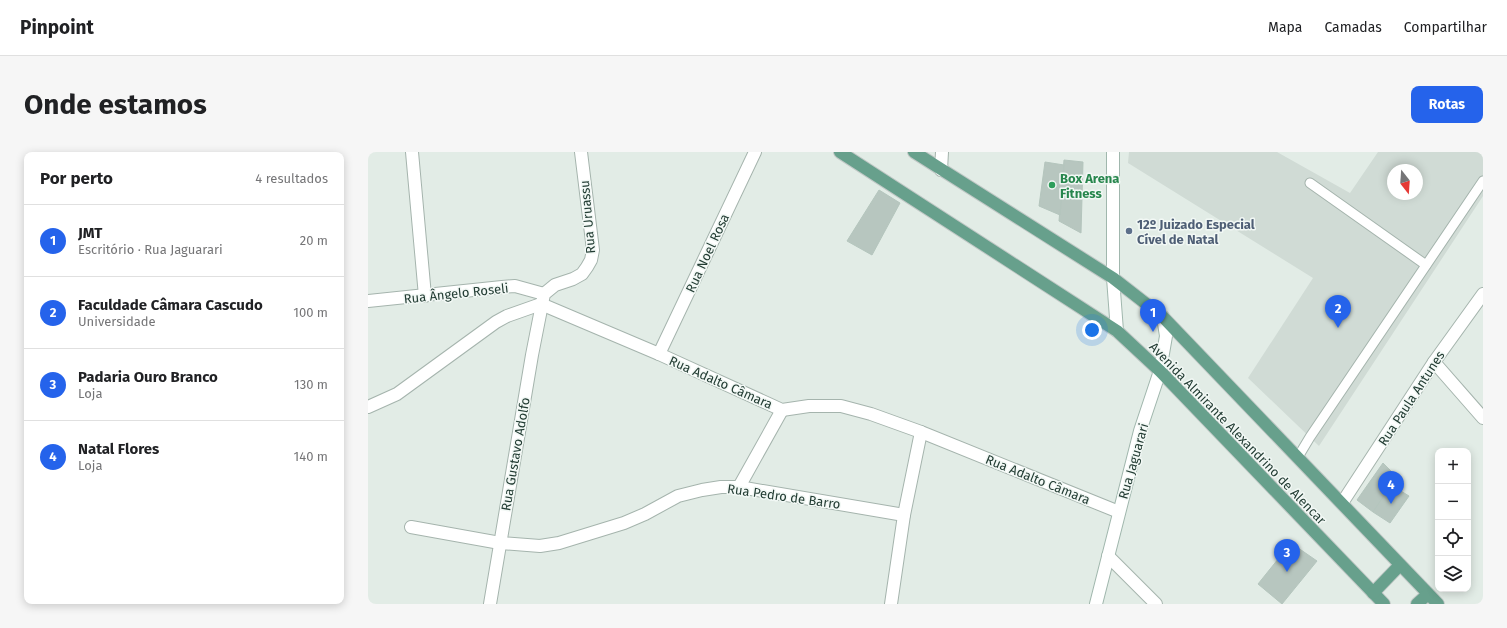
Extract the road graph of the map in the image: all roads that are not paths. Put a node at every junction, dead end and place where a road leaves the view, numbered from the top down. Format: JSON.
{"nodes":[{"id":1,"x":412,"y":152,"type":"edge"},
{"id":2,"x":581,"y":152,"type":"edge"},
{"id":3,"x":755,"y":152,"type":"edge"},
{"id":4,"x":840,"y":152,"type":"edge"},
{"id":5,"x":914,"y":152,"type":"edge"},
{"id":6,"x":942,"y":152,"type":"edge"},
{"id":7,"x":1113,"y":152,"type":"edge"},
{"id":8,"x":942,"y":170,"type":"junction"},
{"id":9,"x":1483,"y":181,"type":"edge"},
{"id":10,"x":1310,"y":183,"type":"dead end"},
{"id":11,"x":1426,"y":265,"type":"junction"},
{"id":12,"x":1113,"y":278,"type":"junction"},
{"id":13,"x":1483,"y":294,"type":"edge"},
{"id":14,"x":425,"y":296,"type":"junction"},
{"id":15,"x":542,"y":299,"type":"junction"},
{"id":16,"x":368,"y":301,"type":"edge"},
{"id":17,"x":1164,"y":317,"type":"junction"},
{"id":18,"x":1117,"y":331,"type":"junction"},
{"id":19,"x":659,"y":354,"type":"junction"},
{"id":20,"x":1434,"y":362,"type":"junction"},
{"id":21,"x":1160,"y":371,"type":"junction"},
{"id":22,"x":368,"y":407,"type":"edge"},
{"id":23,"x":782,"y":410,"type":"junction"},
{"id":24,"x":1483,"y":418,"type":"edge"},
{"id":25,"x":921,"y":432,"type":"junction"},
{"id":26,"x":1298,"y":457,"type":"junction"},
{"id":27,"x":739,"y":487,"type":"junction"},
{"id":28,"x":1342,"y":504,"type":"junction"},
{"id":29,"x":1118,"y":512,"type":"junction"},
{"id":30,"x":904,"y":515,"type":"junction"},
{"id":31,"x":411,"y":527,"type":"dead end"},
{"id":32,"x":500,"y":543,"type":"junction"},
{"id":33,"x":1108,"y":556,"type":"junction"},
{"id":34,"x":1400,"y":565,"type":"junction"},
{"id":35,"x":1373,"y":593,"type":"junction"},
{"id":36,"x":1428,"y":594,"type":"junction"},
{"id":37,"x":490,"y":604,"type":"edge"},
{"id":38,"x":891,"y":604,"type":"edge"},
{"id":39,"x":1096,"y":604,"type":"edge"},
{"id":40,"x":1156,"y":604,"type":"edge"},
{"id":41,"x":1384,"y":604,"type":"edge"},
{"id":42,"x":1417,"y":604,"type":"edge"},
{"id":43,"x":1438,"y":604,"type":"edge"}],
"edges":[{"from":1,"to":14,"type":"street"},
{"from":2,"to":15,"type":"street","name":"Rua Uruassu"},
{"from":3,"to":19,"type":"street","name":"Rua Noel Rosa"},
{"from":4,"to":18,"type":"main road","name":"Avenida Almirante Alexandrino de Alencar"},
{"from":5,"to":8,"type":"main road","name":"Avenida Almirante Alexandrino de Alencar"},
{"from":6,"to":8,"type":"street"},
{"from":7,"to":12,"type":"street"},
{"from":8,"to":12,"type":"main road","name":"Avenida Almirante Alexandrino de Alencar"},
{"from":9,"to":11,"type":"lane"},
{"from":10,"to":11,"type":"lane"},
{"from":11,"to":26,"type":"lane"},
{"from":12,"to":17,"type":"main road","name":"Avenida Almirante Alexandrino de Alencar"},
{"from":12,"to":18,"type":"street"},
{"from":13,"to":20,"type":"street","name":"Rua Paula Antunes"},
{"from":14,"to":15,"type":"street","name":"Rua Ângelo Roseli"},
{"from":14,"to":16,"type":"street","name":"Rua Ângelo Roseli"},
{"from":15,"to":19,"type":"street","name":"Rua Adalto Câmara"},
{"from":15,"to":22,"type":"street"},
{"from":15,"to":32,"type":"street","name":"Rua Gustavo Adolfo"},
{"from":17,"to":21,"type":"street","name":"Rua Jaguarari"},
{"from":17,"to":26,"type":"main road","name":"Avenida Almirante Alexandrino de Alencar"},
{"from":18,"to":21,"type":"main road","name":"Avenida Almirante Alexandrino de Alencar"},
{"from":19,"to":23,"type":"street","name":"Rua Adalto Câmara"},
{"from":20,"to":24,"type":"street"},
{"from":20,"to":28,"type":"street","name":"Rua Paula Antunes"},
{"from":21,"to":29,"type":"street","name":"Rua Jaguarari"},
{"from":21,"to":35,"type":"main road","name":"Avenida Almirante Alexandrino de Alencar"},
{"from":23,"to":25,"type":"street","name":"Rua Adalto Câmara"},
{"from":23,"to":27,"type":"street"},
{"from":25,"to":29,"type":"street","name":"Rua Adalto Câmara"},
{"from":25,"to":30,"type":"street"},
{"from":26,"to":28,"type":"main road","name":"Avenida Almirante Alexandrino de Alencar"},
{"from":27,"to":30,"type":"street","name":"Rua Pedro de Barro"},
{"from":27,"to":32,"type":"street","name":"Rua Pedro de Barro"},
{"from":28,"to":34,"type":"main road","name":"Avenida Almirante Alexandrino de Alencar"},
{"from":29,"to":33,"type":"street","name":"Rua Jaguarari"},
{"from":30,"to":38,"type":"street"},
{"from":31,"to":32,"type":"street","name":"Rua Pedro de Barro"},
{"from":32,"to":37,"type":"street","name":"Rua Gustavo Adolfo"},
{"from":33,"to":39,"type":"street","name":"Rua Jaguarari"},
{"from":33,"to":40,"type":"street"},
{"from":34,"to":35,"type":"main road"},
{"from":34,"to":36,"type":"main road","name":"Avenida Almirante Alexandrino de Alencar"},
{"from":35,"to":41,"type":"main road","name":"Avenida Almirante Alexandrino de Alencar"},
{"from":36,"to":42,"type":"main road"},
{"from":36,"to":43,"type":"main road","name":"Avenida Almirante Alexandrino de Alencar"}]}
